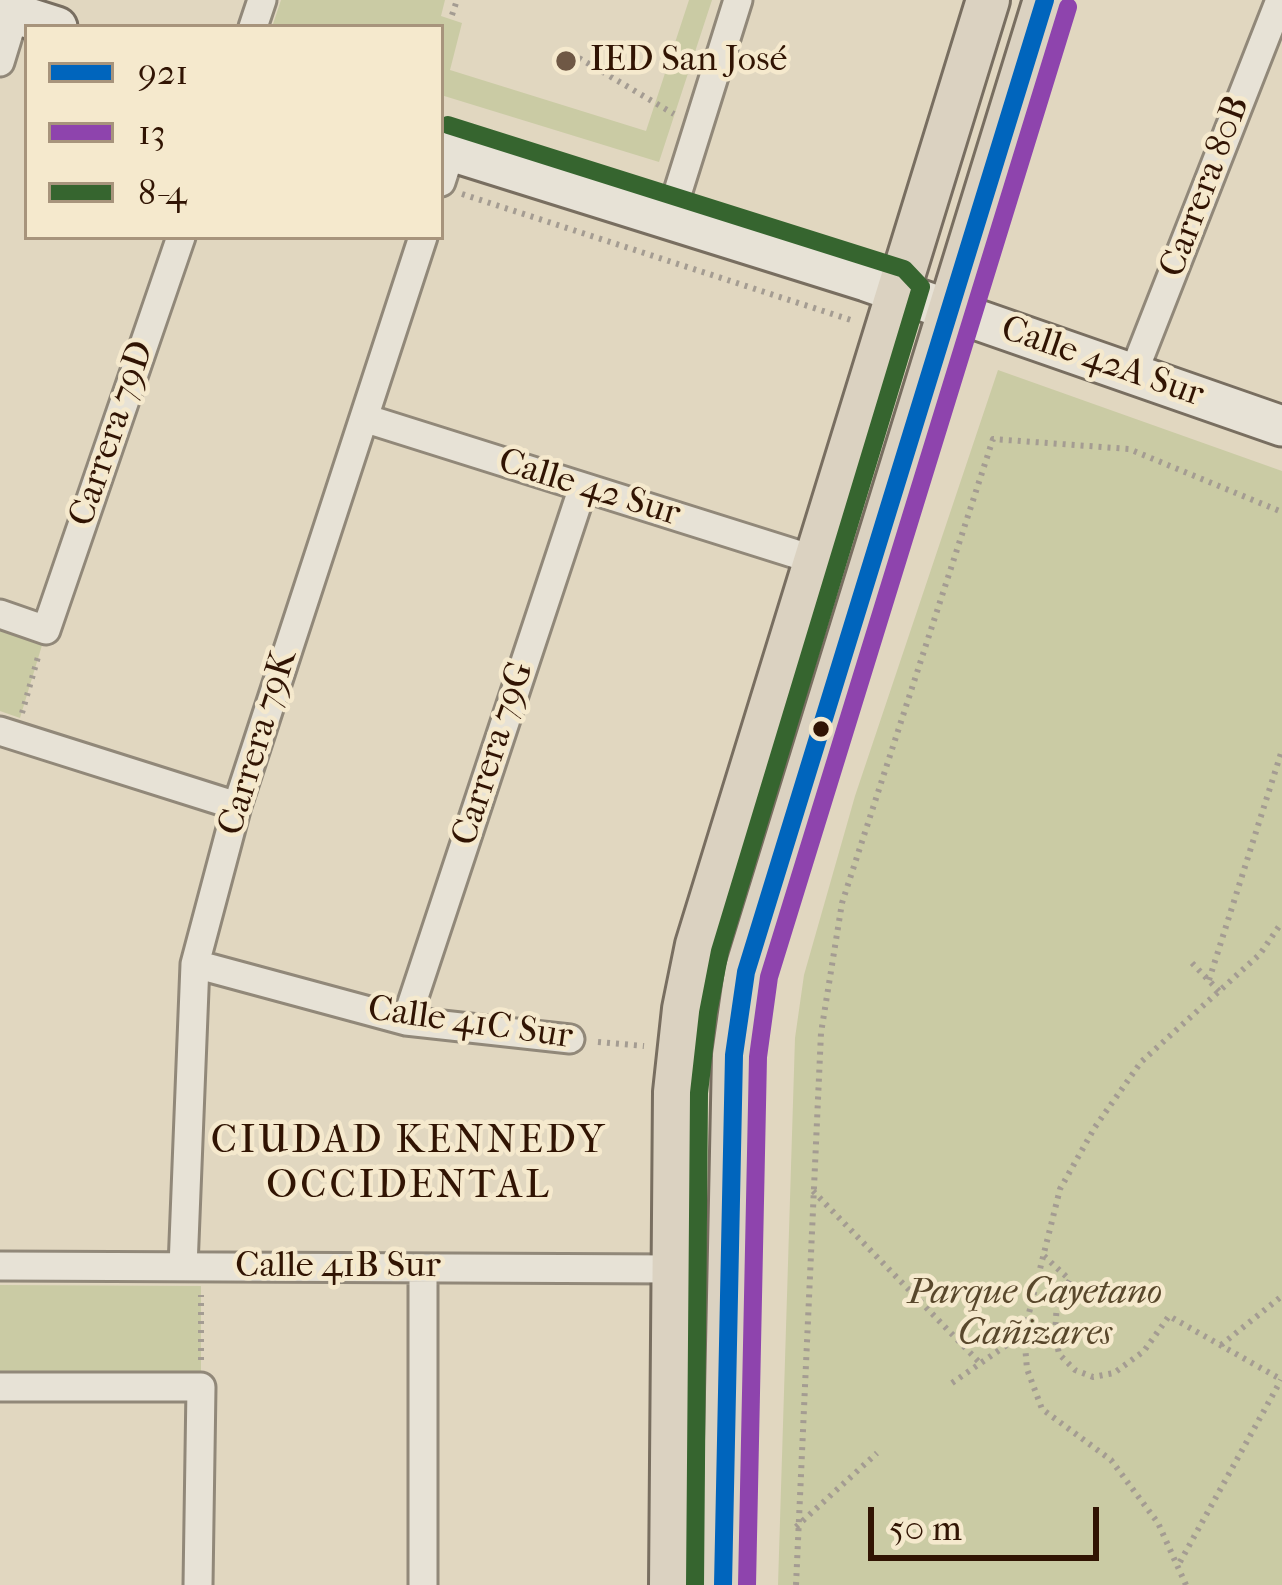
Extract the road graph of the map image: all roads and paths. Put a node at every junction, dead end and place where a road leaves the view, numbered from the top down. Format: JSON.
{"nodes":[{"id":1,"x":457,"y":0,"type":"edge"},
{"id":2,"x":738,"y":0,"type":"edge"},
{"id":3,"x":988,"y":0,"type":"edge"},
{"id":4,"x":1046,"y":0,"type":"edge"},
{"id":5,"x":1280,"y":0,"type":"edge"},
{"id":6,"x":11,"y":8,"type":"edge"},
{"id":7,"x":452,"y":15,"type":"dead end"},
{"id":8,"x":50,"y":24,"type":"edge"},
{"id":9,"x":579,"y":58,"type":"dead end"},
{"id":10,"x":0,"y":62,"type":"edge"},
{"id":11,"x":677,"y":116,"type":"dead end"},
{"id":12,"x":444,"y":167,"type":"edge"},
{"id":13,"x":669,"y":220,"type":"junction"},
{"id":14,"x":180,"y":240,"type":"edge"},
{"id":15,"x":422,"y":240,"type":"edge"},
{"id":16,"x":897,"y":292,"type":"junction"},
{"id":17,"x":949,"y":310,"type":"junction"},
{"id":18,"x":854,"y":321,"type":"dead end"},
{"id":19,"x":1132,"y":374,"type":"junction"},
{"id":20,"x":364,"y":418,"type":"junction"},
{"id":21,"x":1282,"y":426,"type":"edge"},
{"id":22,"x":583,"y":487,"type":"junction"},
{"id":23,"x":1282,"y":512,"type":"edge"},
{"id":24,"x":815,"y":560,"type":"junction"},
{"id":25,"x":0,"y":614,"type":"edge"},
{"id":26,"x":46,"y":630,"type":"junction"},
{"id":27,"x":8,"y":733,"type":"edge"},
{"id":28,"x":1282,"y":750,"type":"edge"},
{"id":29,"x":237,"y":806,"type":"junction"},
{"id":30,"x":1282,"y":922,"type":"edge"},
{"id":31,"x":1192,"y":963,"type":"dead end"},
{"id":32,"x":195,"y":964,"type":"junction"},
{"id":33,"x":1208,"y":980,"type":"junction"},
{"id":34,"x":1220,"y":992,"type":"junction"},
{"id":35,"x":406,"y":1021,"type":"junction"},
{"id":36,"x":570,"y":1039,"type":"joint"},
{"id":37,"x":678,"y":1050,"type":"junction"},
{"id":38,"x":813,"y":1191,"type":"junction"},
{"id":39,"x":1043,"y":1256,"type":"junction"},
{"id":40,"x":0,"y":1266,"type":"edge"},
{"id":41,"x":192,"y":1267,"type":"junction"},
{"id":42,"x":423,"y":1268,"type":"junction"},
{"id":43,"x":675,"y":1269,"type":"junction"},
{"id":44,"x":1282,"y":1296,"type":"edge"},
{"id":45,"x":1024,"y":1333,"type":"junction"},
{"id":46,"x":1221,"y":1346,"type":"junction"},
{"id":47,"x":980,"y":1363,"type":"junction"},
{"id":48,"x":1282,"y":1380,"type":"edge"},
{"id":49,"x":952,"y":1383,"type":"dead end"},
{"id":50,"x":201,"y":1387,"type":"junction"},
{"id":51,"x":0,"y":1388,"type":"edge"},
{"id":52,"x":877,"y":1453,"type":"dead end"},
{"id":53,"x":796,"y":1527,"type":"junction"},
{"id":54,"x":1180,"y":1562,"type":"junction"},
{"id":55,"x":198,"y":1585,"type":"edge"},
{"id":56,"x":423,"y":1585,"type":"edge"},
{"id":57,"x":671,"y":1585,"type":"edge"},
{"id":58,"x":723,"y":1585,"type":"edge"},
{"id":59,"x":796,"y":1585,"type":"edge"},
{"id":60,"x":1186,"y":1585,"type":"edge"}],
"edges":[{"from":1,"to":7,"type":"path"},
{"from":2,"to":13,"type":"street"},
{"from":3,"to":16,"type":"main road"},
{"from":4,"to":17,"type":"main road"},
{"from":5,"to":19,"type":"street","name":"Carrera 80B"},
{"from":6,"to":8,"type":"street"},
{"from":6,"to":10,"type":"street"},
{"from":9,"to":11,"type":"path"},
{"from":12,"to":13,"type":"street","name":"Calle 42A Sur"},
{"from":12,"to":18,"type":"path"},
{"from":13,"to":16,"type":"street","name":"Calle 42A Sur"},
{"from":14,"to":26,"type":"street","name":"Carrera 79D"},
{"from":15,"to":20,"type":"street","name":"Carrera 79K"},
{"from":16,"to":17,"type":"street","name":"Calle 42A Sur"},
{"from":16,"to":24,"type":"main road"},
{"from":17,"to":19,"type":"street","name":"Calle 42A Sur"},
{"from":17,"to":58,"type":"main road"},
{"from":19,"to":21,"type":"street","name":"Calle 42A Sur"},
{"from":20,"to":22,"type":"street","name":"Calle 42 Sur"},
{"from":20,"to":29,"type":"street","name":"Carrera 79K"},
{"from":22,"to":24,"type":"street","name":"Calle 42 Sur"},
{"from":22,"to":35,"type":"street","name":"Carrera 79G"},
{"from":23,"to":38,"type":"path"},
{"from":24,"to":37,"type":"main road"},
{"from":25,"to":26,"type":"street"},
{"from":26,"to":27,"type":"path"},
{"from":27,"to":29,"type":"street"},
{"from":28,"to":33,"type":"path"},
{"from":29,"to":32,"type":"street","name":"Carrera 79K"},
{"from":30,"to":34,"type":"path"},
{"from":31,"to":33,"type":"path"},
{"from":32,"to":35,"type":"street","name":"Calle 41C Sur"},
{"from":32,"to":41,"type":"street","name":"Carrera 79K"},
{"from":33,"to":34,"type":"path"},
{"from":34,"to":39,"type":"path"},
{"from":35,"to":36,"type":"street","name":"Calle 41C Sur"},
{"from":36,"to":37,"type":"path","name":"Calle 41C Sur"},
{"from":37,"to":43,"type":"main road"},
{"from":38,"to":47,"type":"path"},
{"from":38,"to":53,"type":"path"},
{"from":39,"to":45,"type":"path"},
{"from":39,"to":46,"type":"path"},
{"from":40,"to":41,"type":"street","name":"Calle 41B Sur"},
{"from":41,"to":42,"type":"street","name":"Calle 41B Sur"},
{"from":41,"to":50,"type":"path"},
{"from":42,"to":43,"type":"street","name":"Calle 41B Sur"},
{"from":42,"to":56,"type":"street"},
{"from":43,"to":57,"type":"main road"},
{"from":44,"to":46,"type":"path"},
{"from":45,"to":47,"type":"path"},
{"from":45,"to":54,"type":"path"},
{"from":46,"to":48,"type":"path"},
{"from":47,"to":49,"type":"path"},
{"from":48,"to":54,"type":"path"},
{"from":50,"to":51,"type":"street"},
{"from":50,"to":55,"type":"street"},
{"from":52,"to":53,"type":"path"},
{"from":53,"to":59,"type":"path"},
{"from":54,"to":60,"type":"path"}]}
